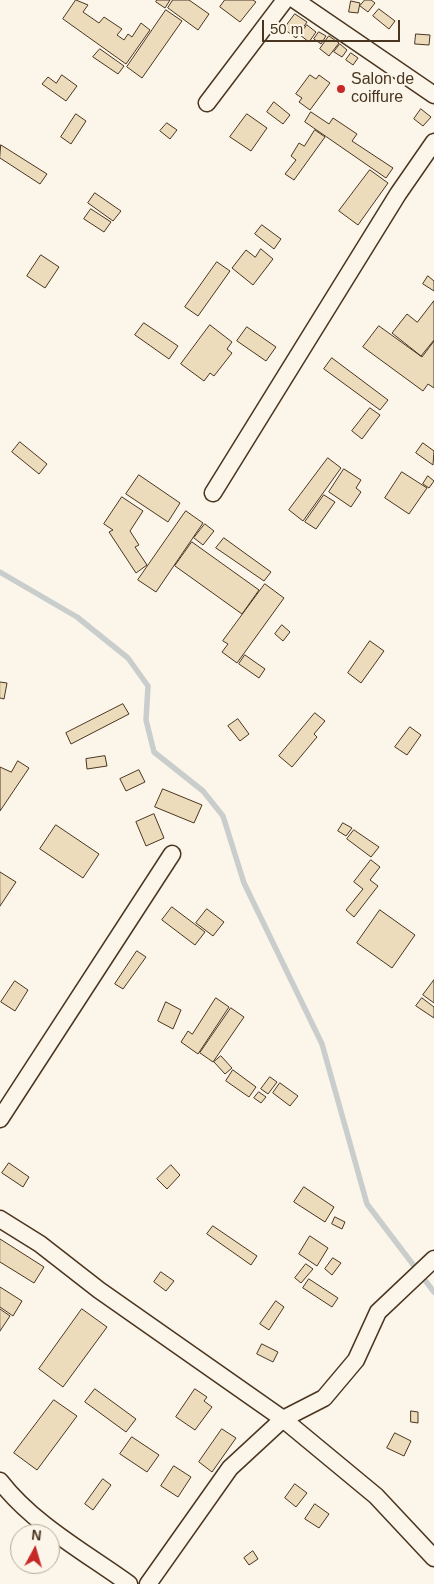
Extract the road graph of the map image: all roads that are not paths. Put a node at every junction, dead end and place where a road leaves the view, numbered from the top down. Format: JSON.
{"nodes":[{"id":1,"x":284,"y":0,"type":"edge"},
{"id":2,"x":295,"y":0,"type":"edge"},
{"id":3,"x":434,"y":95,"type":"edge"},
{"id":4,"x":207,"y":103,"type":"dead end"},
{"id":5,"x":434,"y":142,"type":"edge"},
{"id":6,"x":213,"y":493,"type":"dead end"},
{"id":7,"x":172,"y":854,"type":"dead end"},
{"id":8,"x":0,"y":1119,"type":"edge"},
{"id":9,"x":0,"y":1219,"type":"edge"},
{"id":10,"x":434,"y":1259,"type":"edge"},
{"id":11,"x":283,"y":1419,"type":"junction"},
{"id":12,"x":0,"y":1481,"type":"edge"},
{"id":13,"x":434,"y":1558,"type":"edge"},
{"id":14,"x":129,"y":1584,"type":"edge"},
{"id":15,"x":148,"y":1584,"type":"edge"}],
"edges":[{"from":1,"to":4,"type":"street"},
{"from":2,"to":3,"type":"street"},
{"from":5,"to":6,"type":"street"},
{"from":7,"to":8,"type":"street"},
{"from":9,"to":11,"type":"street"},
{"from":10,"to":11,"type":"street"},
{"from":11,"to":13,"type":"street"},
{"from":11,"to":15,"type":"street"},
{"from":12,"to":14,"type":"street"}]}
